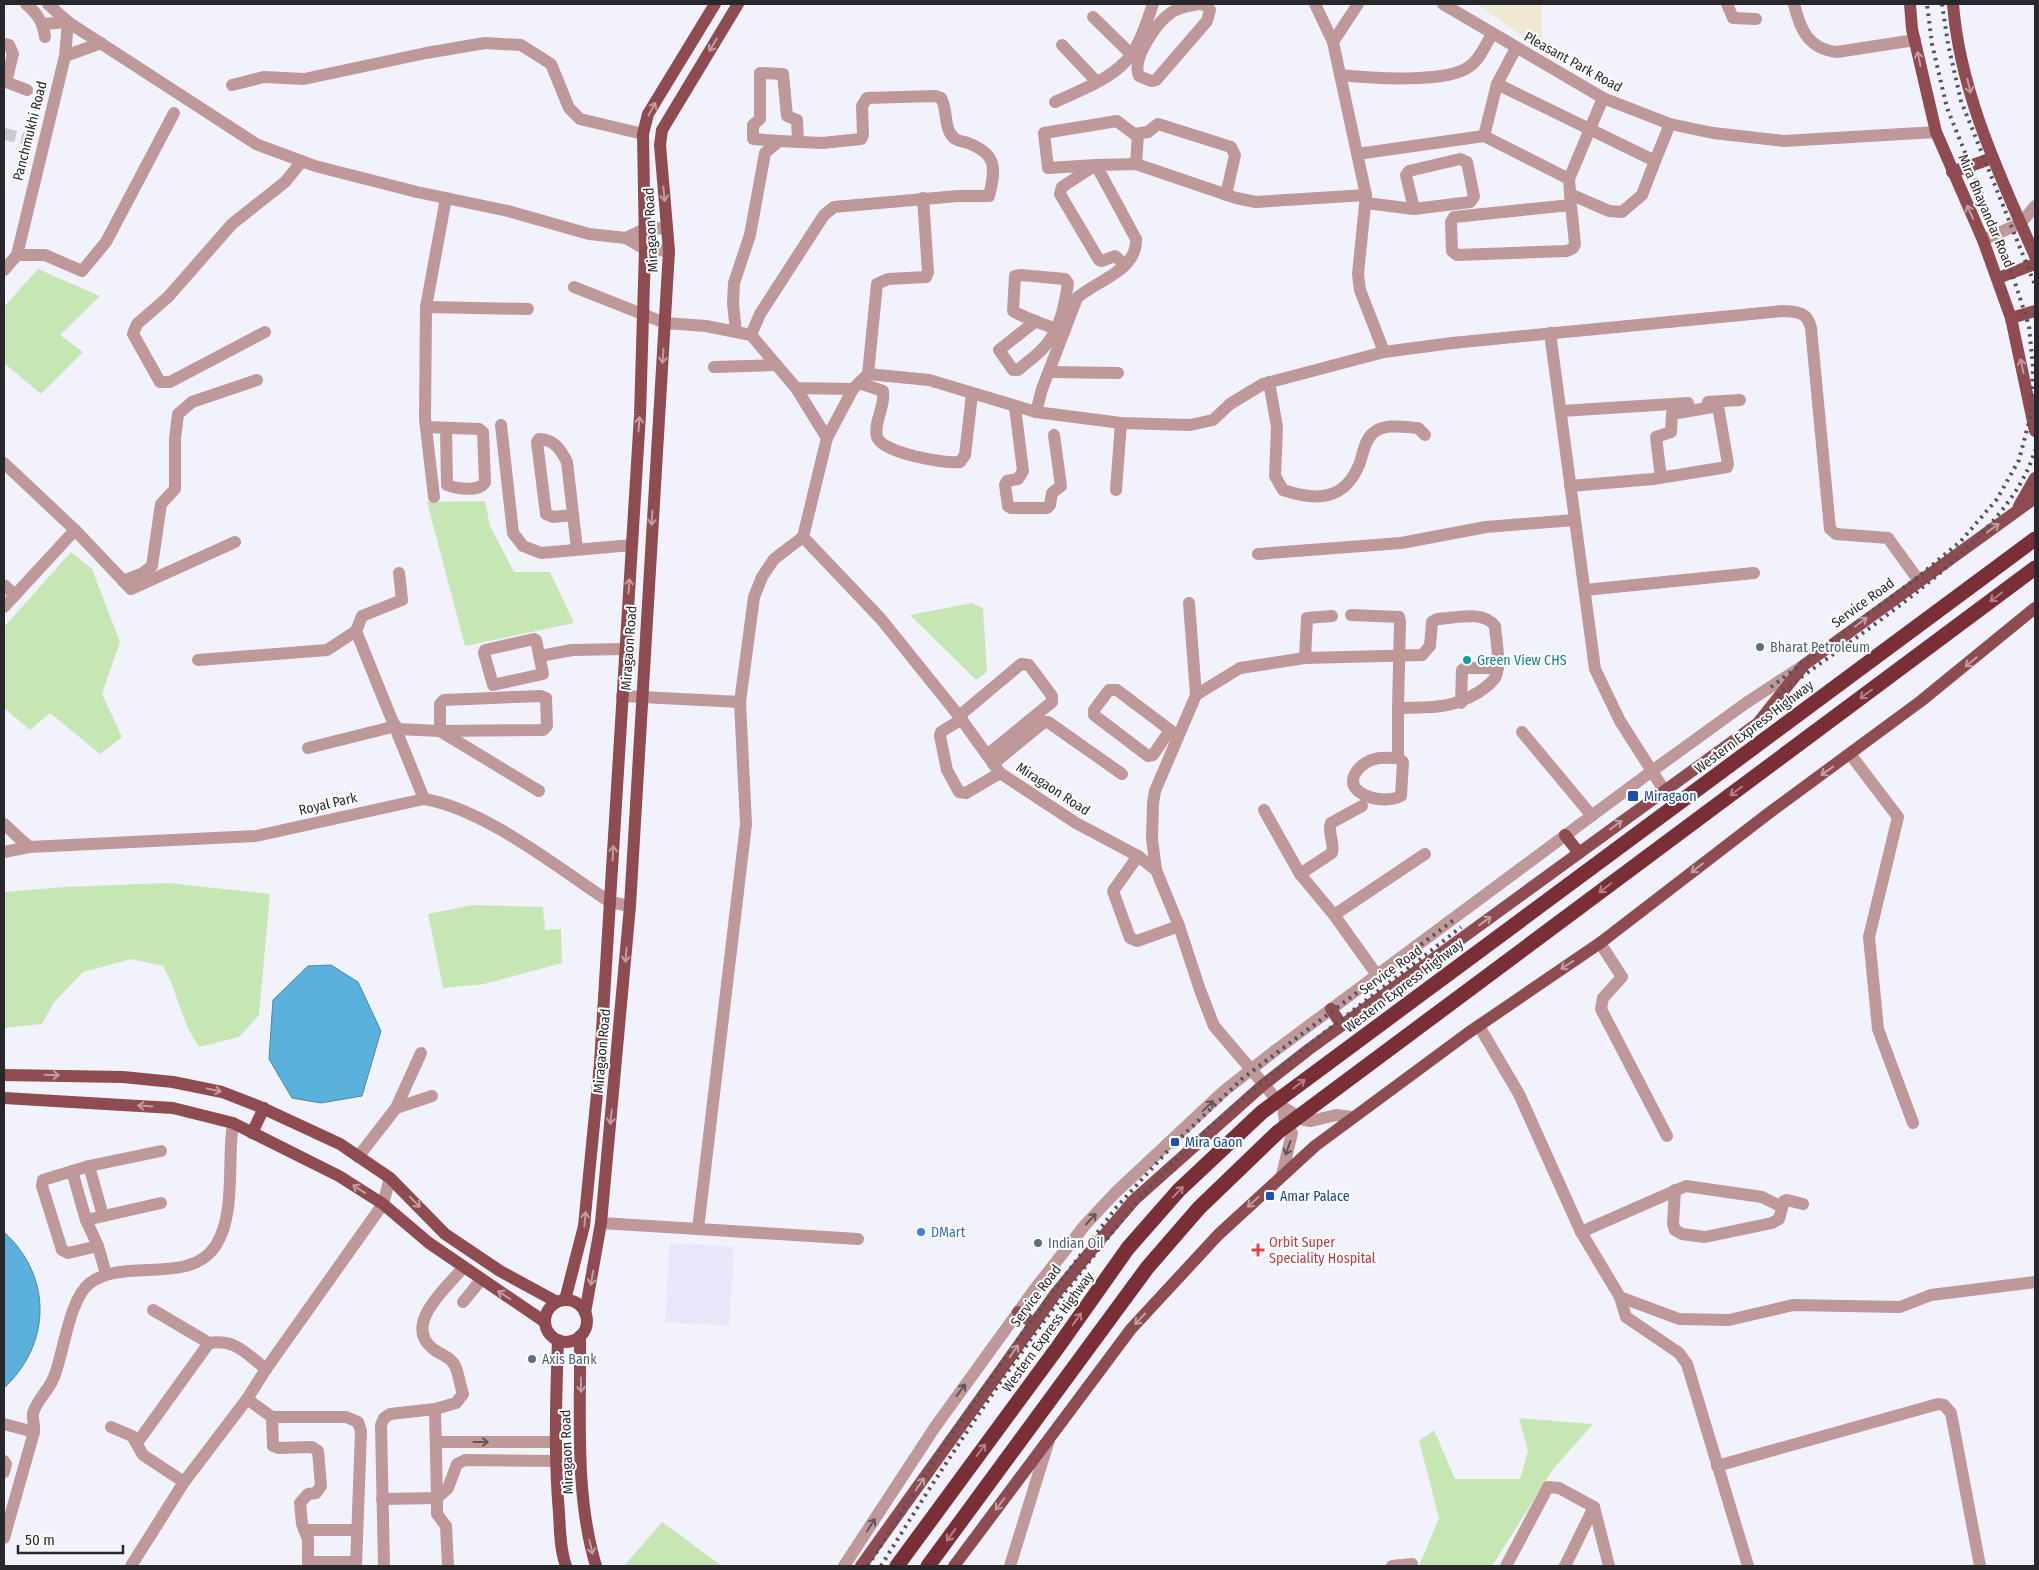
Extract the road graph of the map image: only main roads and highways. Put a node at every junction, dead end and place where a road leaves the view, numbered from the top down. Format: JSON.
{"nodes":[{"id":1,"x":715,"y":4,"type":"edge"},
{"id":2,"x":738,"y":4,"type":"edge"},
{"id":3,"x":1910,"y":4,"type":"edge"},
{"id":4,"x":1953,"y":4,"type":"edge"},
{"id":5,"x":1993,"y":158,"type":"junction"},
{"id":6,"x":1952,"y":172,"type":"junction"},
{"id":7,"x":2035,"y":256,"type":"edge"},
{"id":8,"x":2035,"y":264,"type":"edge"},
{"id":9,"x":1998,"y":278,"type":"junction"},
{"id":10,"x":2035,"y":311,"type":"edge"},
{"id":11,"x":2011,"y":318,"type":"junction"},
{"id":12,"x":2035,"y":431,"type":"edge"},
{"id":13,"x":2035,"y":478,"type":"edge"},
{"id":14,"x":2035,"y":498,"type":"edge"},
{"id":15,"x":2015,"y":512,"type":"junction"},
{"id":16,"x":2035,"y":539,"type":"edge"},
{"id":17,"x":2035,"y":568,"type":"edge"},
{"id":18,"x":2035,"y":608,"type":"edge"},
{"id":19,"x":1565,"y":836,"type":"road end"},
{"id":20,"x":1579,"y":852,"type":"junction"},
{"id":21,"x":1331,"y":1009,"type":"road end"},
{"id":22,"x":1341,"y":1024,"type":"junction"},
{"id":23,"x":4,"y":1075,"type":"edge"},
{"id":24,"x":4,"y":1098,"type":"edge"},
{"id":25,"x":264,"y":1108,"type":"junction"},
{"id":26,"x":252,"y":1133,"type":"junction"},
{"id":27,"x":561,"y":1301,"type":"junction"},
{"id":28,"x":1018,"y":1312,"type":"road end"},
{"id":29,"x":585,"y":1313,"type":"junction"},
{"id":30,"x":545,"y":1322,"type":"junction"},
{"id":31,"x":1034,"y":1324,"type":"junction"},
{"id":32,"x":580,"y":1336,"type":"junction"},
{"id":33,"x":558,"y":1340,"type":"junction"},
{"id":34,"x":566,"y":1566,"type":"edge"},
{"id":35,"x":596,"y":1566,"type":"edge"},
{"id":36,"x":861,"y":1566,"type":"edge"},
{"id":37,"x":897,"y":1566,"type":"edge"},
{"id":38,"x":928,"y":1566,"type":"edge"},
{"id":39,"x":954,"y":1566,"type":"edge"}],
"edges":[{"from":27,"to":1,"type":"main road","name":"Miragaon Road","one_way":true},
{"from":2,"to":29,"type":"main road","name":"Miragaon Road","one_way":true},
{"from":6,"to":3,"type":"main road","name":"Mira Bhayandar Road","one_way":true},
{"from":4,"to":5,"type":"main road","name":"Mira Bhayandar Road","one_way":true},
{"from":5,"to":6,"type":"main road"},
{"from":5,"to":7,"type":"main road","name":"Mira Bhayandar Road"},
{"from":9,"to":6,"type":"main road","name":"Mira Bhayandar Road","one_way":true},
{"from":8,"to":9,"type":"main road"},
{"from":9,"to":11,"type":"main road","name":"Mira Bhayandar Road"},
{"from":10,"to":11,"type":"main road"},
{"from":12,"to":11,"type":"main road","name":"Mira Bhayandar Road","one_way":true},
{"from":13,"to":15,"type":"main road"},
{"from":14,"to":15,"type":"main road","name":"Service Road"},
{"from":20,"to":15,"type":"main road","name":"Service Road","one_way":true},
{"from":37,"to":16,"type":"highway","name":"Western Express Highway","one_way":true},
{"from":17,"to":38,"type":"highway","one_way":true},
{"from":18,"to":39,"type":"main road","one_way":true},
{"from":19,"to":20,"type":"main road"},
{"from":22,"to":20,"type":"main road","name":"Service Road","one_way":true},
{"from":21,"to":22,"type":"main road"},
{"from":22,"to":31,"type":"main road","name":"Service Road"},
{"from":23,"to":25,"type":"main road","one_way":true},
{"from":26,"to":24,"type":"main road","one_way":true},
{"from":25,"to":26,"type":"main road"},
{"from":25,"to":27,"type":"main road","one_way":true},
{"from":30,"to":26,"type":"main road","one_way":true},
{"from":27,"to":29,"type":"main road"},
{"from":27,"to":30,"type":"main road"},
{"from":28,"to":31,"type":"main road"},
{"from":29,"to":32,"type":"main road"},
{"from":30,"to":33,"type":"main road"},
{"from":36,"to":31,"type":"main road","name":"Service Road","one_way":true},
{"from":32,"to":33,"type":"main road"},
{"from":32,"to":35,"type":"main road","name":"Miragaon Road","one_way":true},
{"from":33,"to":34,"type":"main road","name":"Miragaon Road"}]}
